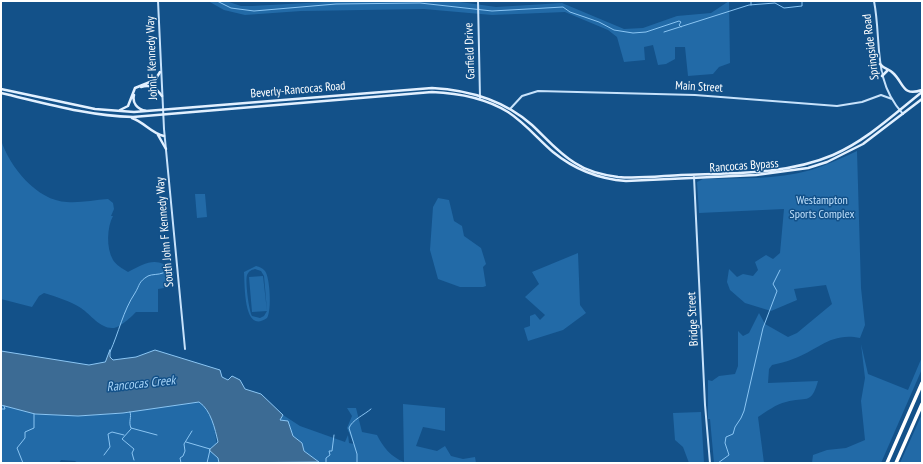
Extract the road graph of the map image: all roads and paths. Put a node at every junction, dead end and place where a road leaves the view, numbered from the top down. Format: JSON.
{"nodes":[{"id":1,"x":158,"y":1,"type":"edge"},
{"id":2,"x":478,"y":1,"type":"edge"},
{"id":3,"x":874,"y":1,"type":"edge"},
{"id":4,"x":880,"y":64,"type":"junction"},
{"id":5,"x":888,"y":70,"type":"junction"},
{"id":6,"x":160,"y":72,"type":"junction"},
{"id":7,"x":882,"y":76,"type":"junction"},
{"id":8,"x":1,"y":88,"type":"edge"},
{"id":9,"x":922,"y":91,"type":"edge"},
{"id":10,"x":1,"y":93,"type":"edge"},
{"id":11,"x":162,"y":96,"type":"junction"},
{"id":12,"x":480,"y":96,"type":"junction"},
{"id":13,"x":892,"y":99,"type":"junction"},
{"id":14,"x":922,"y":99,"type":"edge"},
{"id":15,"x":480,"y":100,"type":"junction"},
{"id":16,"x":510,"y":109,"type":"junction"},
{"id":17,"x":163,"y":110,"type":"junction"},
{"id":18,"x":900,"y":110,"type":"junction"},
{"id":19,"x":113,"y":111,"type":"junction"},
{"id":20,"x":148,"y":112,"type":"junction"},
{"id":21,"x":903,"y":114,"type":"junction"},
{"id":22,"x":163,"y":115,"type":"junction"},
{"id":23,"x":127,"y":117,"type":"junction"},
{"id":24,"x":531,"y":125,"type":"junction"},
{"id":25,"x":528,"y":127,"type":"junction"},
{"id":26,"x":156,"y":134,"type":"junction"},
{"id":27,"x":164,"y":136,"type":"junction"},
{"id":28,"x":166,"y":149,"type":"junction"},
{"id":29,"x":574,"y":165,"type":"junction"},
{"id":30,"x":694,"y":176,"type":"junction"},
{"id":31,"x":185,"y":349,"type":"dead end"},
{"id":32,"x":922,"y":383,"type":"edge"},
{"id":33,"x":922,"y":404,"type":"edge"},
{"id":34,"x":710,"y":463,"type":"edge"},
{"id":35,"x":887,"y":463,"type":"edge"},
{"id":36,"x":896,"y":463,"type":"edge"}],
"edges":[{"from":1,"to":6,"type":"street","name":"John F Kennedy Way"},
{"from":2,"to":12,"type":"street","name":"Garfield Drive"},
{"from":3,"to":4,"type":"street","name":"Springside Road"},
{"from":4,"to":5,"type":"main road"},
{"from":4,"to":7,"type":"street","name":"Springside Road"},
{"from":5,"to":7,"type":"main road"},
{"from":5,"to":9,"type":"main road"},
{"from":6,"to":11,"type":"street","name":"John F Kennedy Way"},
{"from":6,"to":19,"type":"main road"},
{"from":7,"to":13,"type":"street","name":"Springside Road"},
{"from":8,"to":19,"type":"main road","name":"Beverly-Rancocas Road"},
{"from":9,"to":18,"type":"main road","name":"Rancocas Bypass"},
{"from":10,"to":23,"type":"main road","name":"Beverly-Rancocas Road"},
{"from":11,"to":17,"type":"street","name":"John F Kennedy Way"},
{"from":11,"to":20,"type":"main road"},
{"from":12,"to":15,"type":"street","name":"Garfield Drive"},
{"from":12,"to":16,"type":"main road","name":"Beverly-Rancocas Road"},
{"from":12,"to":17,"type":"main road","name":"Beverly-Rancocas Road"},
{"from":13,"to":16,"type":"street","name":"Main Street"},
{"from":13,"to":18,"type":"street","name":"Springside Road"},
{"from":14,"to":21,"type":"main road","name":"Rancocas Bypass"},
{"from":15,"to":22,"type":"main road","name":"Beverly-Rancocas Road"},
{"from":15,"to":25,"type":"main road","name":"Beverly-Rancocas Road"},
{"from":16,"to":24,"type":"main road","name":"Beverly-Rancocas Road"},
{"from":17,"to":20,"type":"main road","name":"Beverly-Rancocas Road"},
{"from":17,"to":22,"type":"street","name":"John F Kennedy Way"},
{"from":18,"to":21,"type":"street","name":"Springside Road"},
{"from":18,"to":30,"type":"main road","name":"Rancocas Bypass"},
{"from":19,"to":20,"type":"main road","name":"Beverly-Rancocas Road"},
{"from":21,"to":30,"type":"main road","name":"Rancocas Bypass"},
{"from":22,"to":23,"type":"main road","name":"Beverly-Rancocas Road"},
{"from":22,"to":27,"type":"street","name":"South John F Kennedy Way"},
{"from":23,"to":26,"type":"main road"},
{"from":24,"to":25,"type":"main road"},
{"from":24,"to":29,"type":"main road","name":"Beverly-Rancocas Road"},
{"from":25,"to":29,"type":"main road","name":"Beverly-Rancocas Road"},
{"from":26,"to":27,"type":"main road"},
{"from":26,"to":28,"type":"main road"},
{"from":27,"to":28,"type":"street","name":"South John F Kennedy Way"},
{"from":28,"to":31,"type":"street","name":"South John F Kennedy Way"},
{"from":29,"to":30,"type":"main road","name":"Rancocas Bypass"},
{"from":30,"to":34,"type":"street","name":"Bridge Street"},
{"from":32,"to":35,"type":"highway"},
{"from":33,"to":36,"type":"highway"}]}
